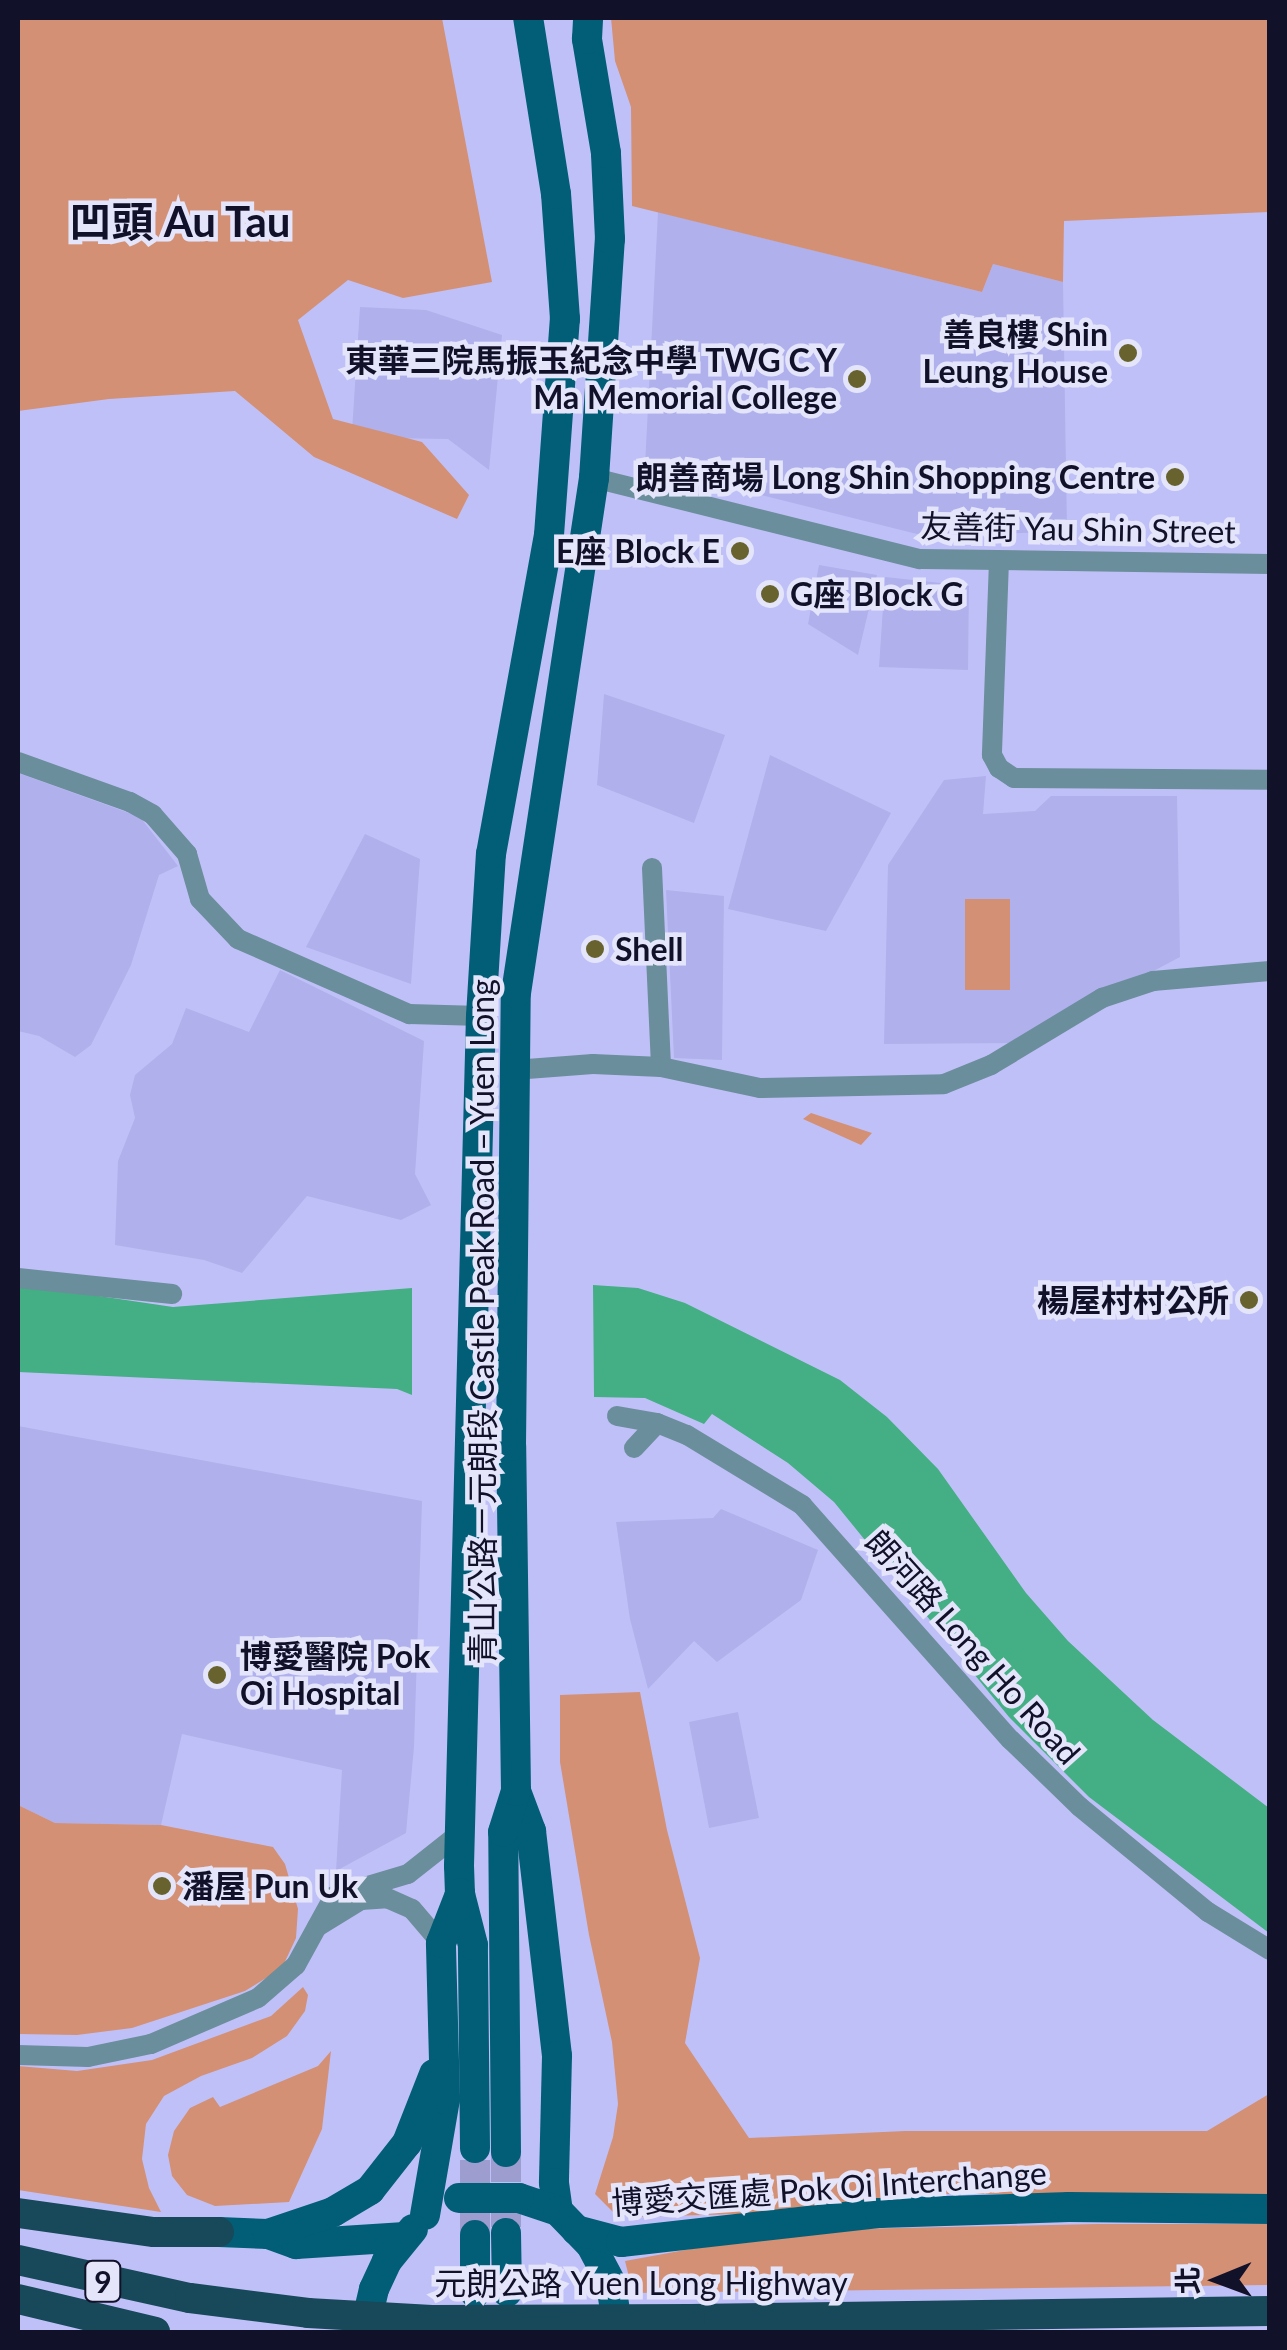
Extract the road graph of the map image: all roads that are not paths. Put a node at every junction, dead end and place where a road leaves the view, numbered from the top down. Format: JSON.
{"nodes":[{"id":1,"x":528,"y":18,"type":"edge"},
{"id":2,"x":588,"y":18,"type":"edge"},
{"id":3,"x":594,"y":478,"type":"junction"},
{"id":4,"x":999,"y":561,"type":"junction"},
{"id":5,"x":1270,"y":564,"type":"edge"},
{"id":6,"x":18,"y":762,"type":"edge"},
{"id":7,"x":1270,"y":780,"type":"edge"},
{"id":8,"x":652,"y":868,"type":"dead end"},
{"id":9,"x":1270,"y":971,"type":"edge"},
{"id":10,"x":482,"y":1016,"type":"junction"},
{"id":11,"x":661,"y":1067,"type":"junction"},
{"id":12,"x":514,"y":1070,"type":"junction"},
{"id":13,"x":18,"y":1278,"type":"edge"},
{"id":14,"x":172,"y":1294,"type":"dead end"},
{"id":15,"x":617,"y":1416,"type":"dead end"},
{"id":16,"x":658,"y":1423,"type":"junction"},
{"id":17,"x":634,"y":1448,"type":"dead end"},
{"id":18,"x":516,"y":1791,"type":"junction"},
{"id":19,"x":460,"y":1833,"type":"junction"},
{"id":20,"x":460,"y":1894,"type":"junction"},
{"id":21,"x":317,"y":1927,"type":"junction"},
{"id":22,"x":441,"y":1943,"type":"junction"},
{"id":23,"x":1270,"y":1950,"type":"edge"},
{"id":24,"x":443,"y":2048,"type":"junction"},
{"id":25,"x":18,"y":2055,"type":"edge"},
{"id":26,"x":475,"y":2148,"type":"tunnel mouth"},
{"id":27,"x":506,"y":2152,"type":"tunnel mouth"},
{"id":28,"x":1270,"y":2210,"type":"edge"},
{"id":29,"x":18,"y":2213,"type":"edge"},
{"id":30,"x":567,"y":2220,"type":"junction"},
{"id":31,"x":415,"y":2226,"type":"junction"},
{"id":32,"x":219,"y":2232,"type":"joint"},
{"id":33,"x":506,"y":2233,"type":"tunnel mouth"},
{"id":34,"x":268,"y":2234,"type":"junction"},
{"id":35,"x":475,"y":2235,"type":"tunnel mouth"},
{"id":36,"x":18,"y":2260,"type":"edge"},
{"id":37,"x":506,"y":2292,"type":"dead end"},
{"id":38,"x":475,"y":2293,"type":"dead end"},
{"id":39,"x":18,"y":2299,"type":"edge"},
{"id":40,"x":1270,"y":2311,"type":"edge"},
{"id":41,"x":155,"y":2332,"type":"edge"},
{"id":42,"x":364,"y":2332,"type":"edge"},
{"id":43,"x":618,"y":2332,"type":"edge"}],
"edges":[{"from":1,"to":10,"type":"main road","name":"青山公路－元朗段 Castle Peak Road – Yuen Long"},
{"from":2,"to":3,"type":"main road","name":"青山公路－元朗段 Castle Peak Road – Yuen Long"},
{"from":3,"to":4,"type":"street","name":"友善街 Yau Shin Street"},
{"from":3,"to":12,"type":"main road","name":"青山公路－元朗段 Castle Peak Road – Yuen Long"},
{"from":4,"to":5,"type":"street","name":"友善街 Yau Shin Street"},
{"from":4,"to":7,"type":"street"},
{"from":6,"to":10,"type":"street"},
{"from":8,"to":11,"type":"street"},
{"from":9,"to":11,"type":"street"},
{"from":10,"to":19,"type":"main road","name":"青山公路－元朗段 Castle Peak Road – Yuen Long"},
{"from":11,"to":12,"type":"street"},
{"from":12,"to":18,"type":"main road","name":"青山公路－元朗段 Castle Peak Road – Yuen Long"},
{"from":13,"to":14,"type":"street"},
{"from":15,"to":16,"type":"street","name":"朗河路 Long Ho Road"},
{"from":16,"to":17,"type":"street"},
{"from":16,"to":23,"type":"street","name":"朗河路 Long Ho Road"},
{"from":18,"to":27,"type":"main road","name":"青山公路－元朗段 Castle Peak Road – Yuen Long"},
{"from":18,"to":30,"type":"main road"},
{"from":19,"to":20,"type":"main road","name":"青山公路－元朗段 Castle Peak Road – Yuen Long"},
{"from":19,"to":21,"type":"street"},
{"from":20,"to":22,"type":"main road"},
{"from":20,"to":26,"type":"main road","name":"青山公路－元朗段 Castle Peak Road – Yuen Long"},
{"from":21,"to":22,"type":"street"},
{"from":21,"to":25,"type":"street"},
{"from":22,"to":24,"type":"main road"},
{"from":24,"to":31,"type":"main road"},
{"from":24,"to":34,"type":"main road"},
{"from":28,"to":30,"type":"main road","name":"博愛交匯處 Pok Oi Interchange"},
{"from":29,"to":32,"type":"highway"},
{"from":30,"to":31,"type":"main road","name":"博愛交匯處 Pok Oi Interchange","bridge":true},
{"from":30,"to":43,"type":"main road","name":"博愛交匯處 Pok Oi Interchange"},
{"from":31,"to":34,"type":"main road"},
{"from":31,"to":42,"type":"main road"},
{"from":32,"to":34,"type":"main road"},
{"from":33,"to":37,"type":"main road"},
{"from":35,"to":38,"type":"main road"},
{"from":36,"to":40,"type":"highway","name":"元朗公路 Yuen Long Highway","number":"9","bridge":true},
{"from":39,"to":41,"type":"highway","number":"9"}]}
